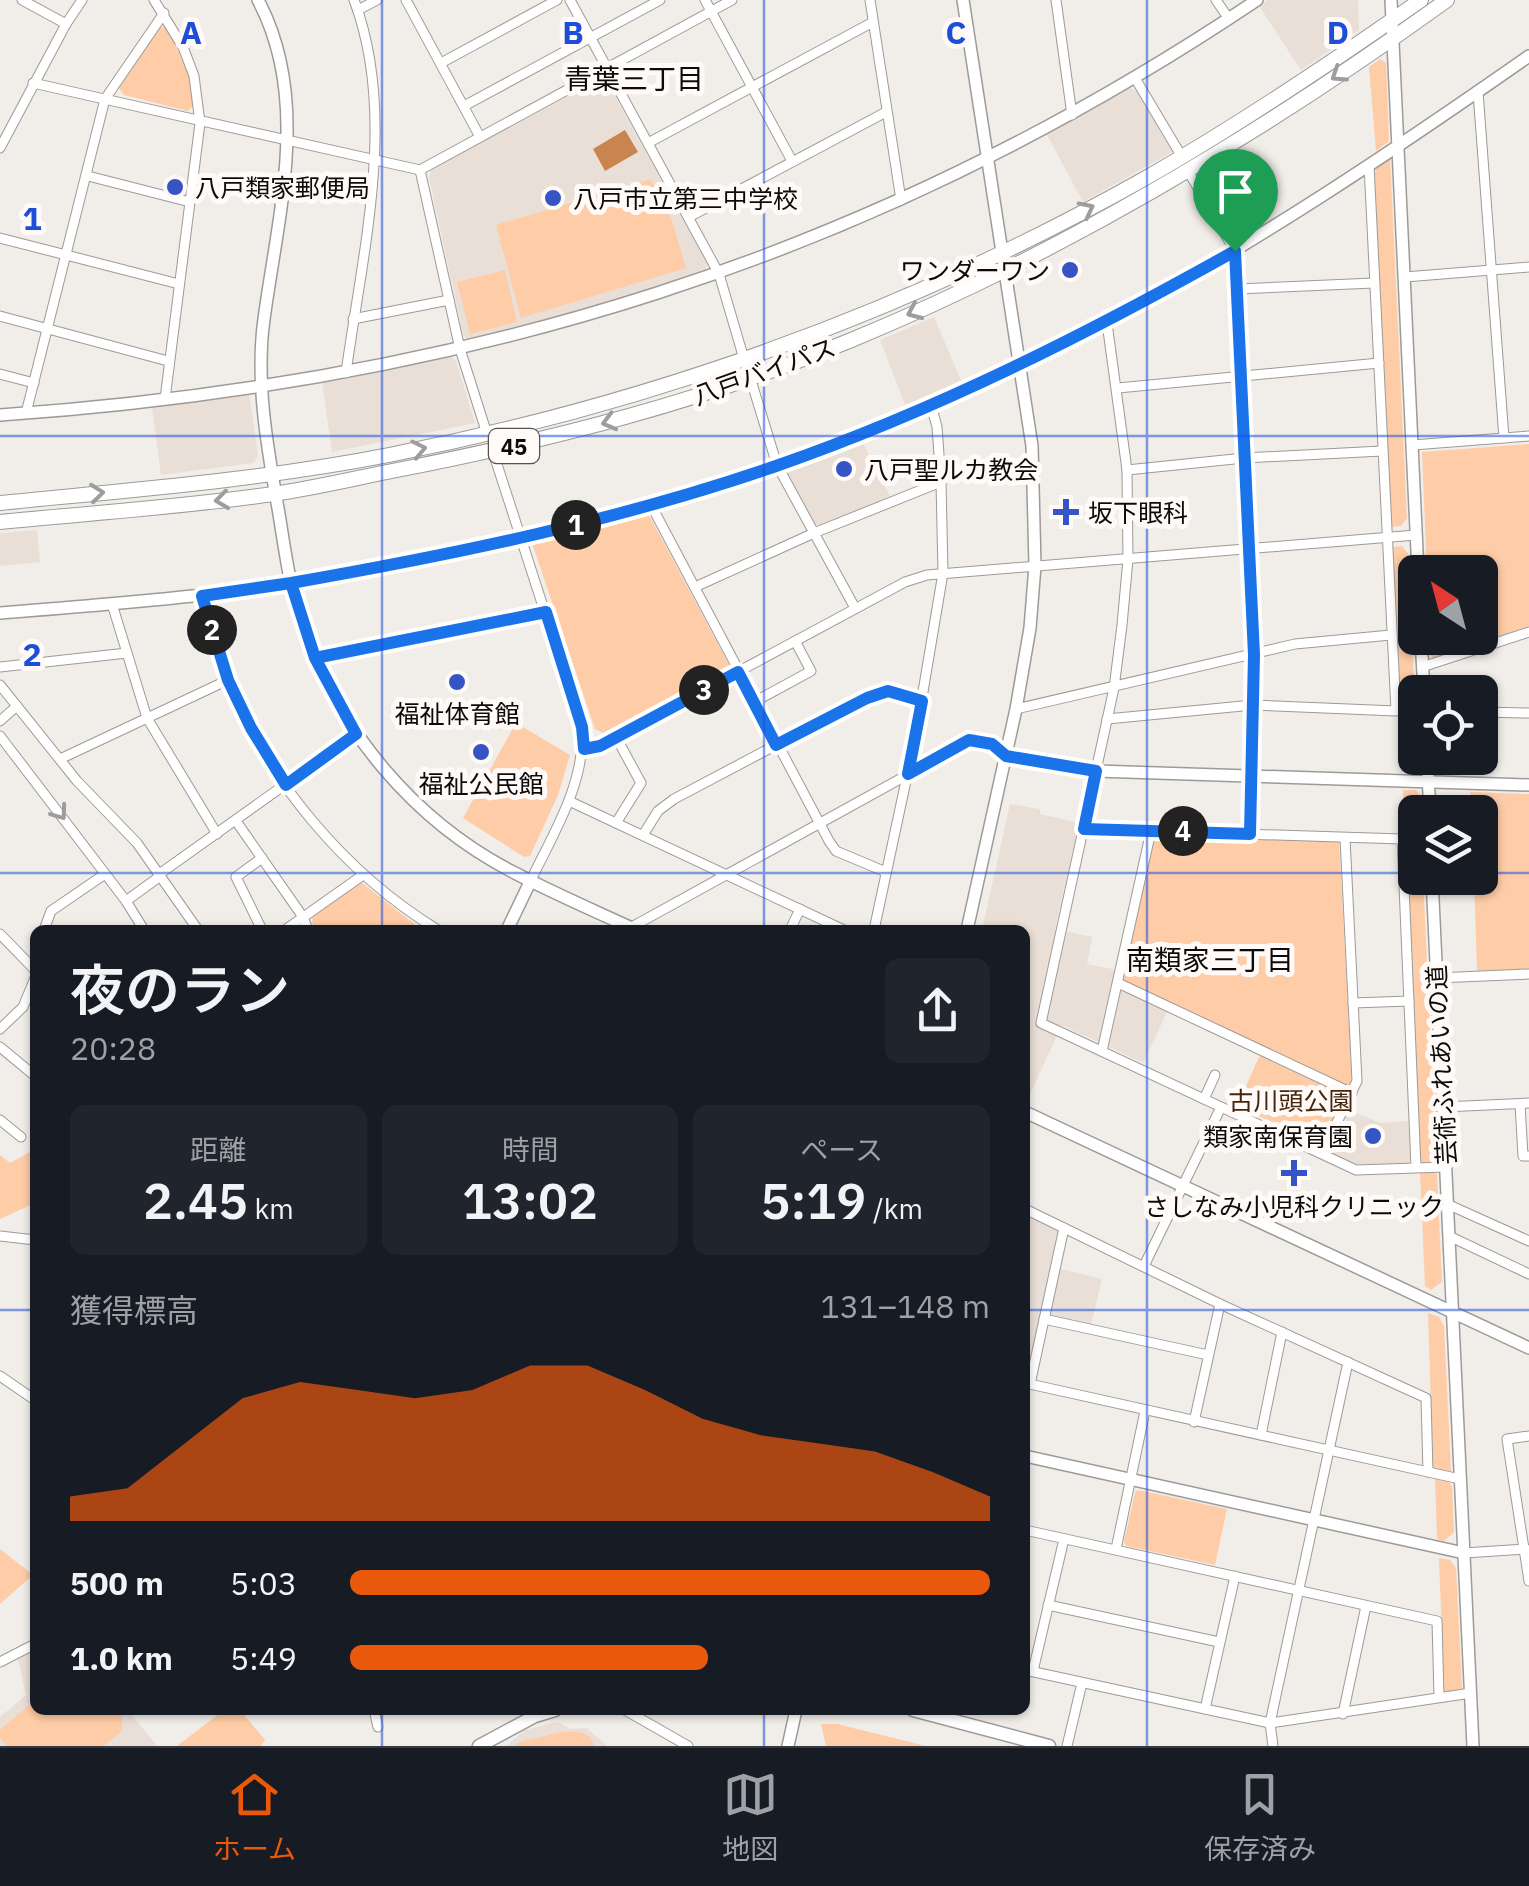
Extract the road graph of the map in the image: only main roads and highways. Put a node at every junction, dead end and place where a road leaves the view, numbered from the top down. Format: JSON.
{"nodes":[{"id":1,"x":1421,"y":0,"type":"edge"},
{"id":2,"x":1448,"y":0,"type":"edge"},
{"id":3,"x":1185,"y":164,"type":"junction"},
{"id":4,"x":0,"y":503,"type":"edge"},
{"id":5,"x":0,"y":522,"type":"edge"},
{"id":6,"x":539,"y":1715,"type":"edge"},
{"id":7,"x":931,"y":1715,"type":"edge"},
{"id":8,"x":479,"y":1746,"type":"edge"},
{"id":9,"x":1049,"y":1746,"type":"edge"}],
"edges":[{"from":1,"to":3,"type":"highway","name":"八戸バイパス","number":"45"},
{"from":2,"to":3,"type":"highway","name":"八戸バイパス","number":"45","one_way":true},
{"from":4,"to":3,"type":"highway","name":"八戸バイパス","number":"45","one_way":true},
{"from":3,"to":5,"type":"highway","name":"八戸バイパス","number":"45","one_way":true},
{"from":6,"to":8,"type":"main road"},
{"from":7,"to":9,"type":"main road"}]}
